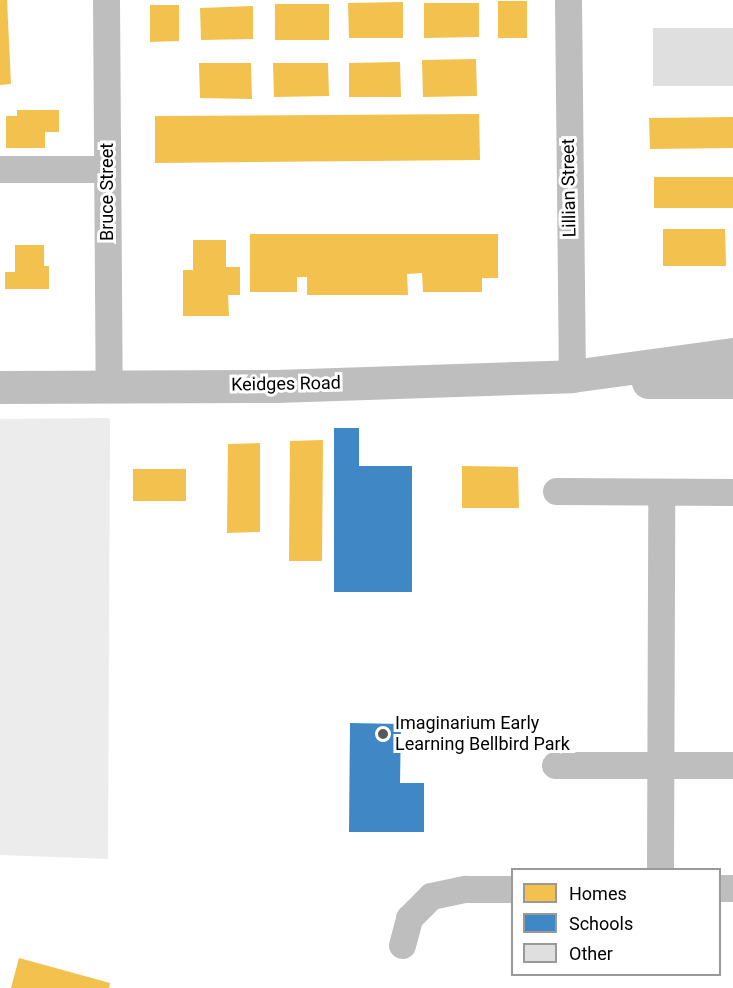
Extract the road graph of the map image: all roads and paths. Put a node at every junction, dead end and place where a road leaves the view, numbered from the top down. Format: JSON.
{"nodes":[{"id":1,"x":106,"y":0,"type":"edge"},
{"id":2,"x":568,"y":0,"type":"edge"},
{"id":3,"x":0,"y":169,"type":"edge"},
{"id":4,"x":107,"y":169,"type":"junction"},
{"id":5,"x":733,"y":354,"type":"edge"},
{"id":6,"x":572,"y":376,"type":"junction"},
{"id":7,"x":733,"y":382,"type":"edge"},
{"id":8,"x":108,"y":384,"type":"junction"},
{"id":9,"x":0,"y":387,"type":"edge"},
{"id":10,"x":556,"y":491,"type":"dead end"},
{"id":11,"x":661,"y":492,"type":"junction"},
{"id":12,"x":733,"y":492,"type":"edge"},
{"id":13,"x":555,"y":765,"type":"dead end"},
{"id":14,"x":660,"y":765,"type":"junction"},
{"id":15,"x":733,"y":765,"type":"edge"},
{"id":16,"x":660,"y":868,"type":"edge"},
{"id":17,"x":511,"y":889,"type":"edge"},
{"id":18,"x":402,"y":945,"type":"dead end"}],
"edges":[{"from":1,"to":4,"type":"street","name":"Bruce Street"},
{"from":2,"to":6,"type":"street","name":"Lillian Street"},
{"from":3,"to":4,"type":"street"},
{"from":4,"to":8,"type":"street","name":"Bruce Street"},
{"from":5,"to":6,"type":"street","name":"Keidges Road"},
{"from":6,"to":7,"type":"street","name":"Keidges Road"},
{"from":6,"to":8,"type":"street","name":"Keidges Road"},
{"from":8,"to":9,"type":"street","name":"Keidges Road"},
{"from":10,"to":11,"type":"street"},
{"from":11,"to":12,"type":"street"},
{"from":11,"to":14,"type":"street"},
{"from":13,"to":14,"type":"street"},
{"from":14,"to":15,"type":"street"},
{"from":14,"to":16,"type":"street"},
{"from":17,"to":18,"type":"street"}]}
